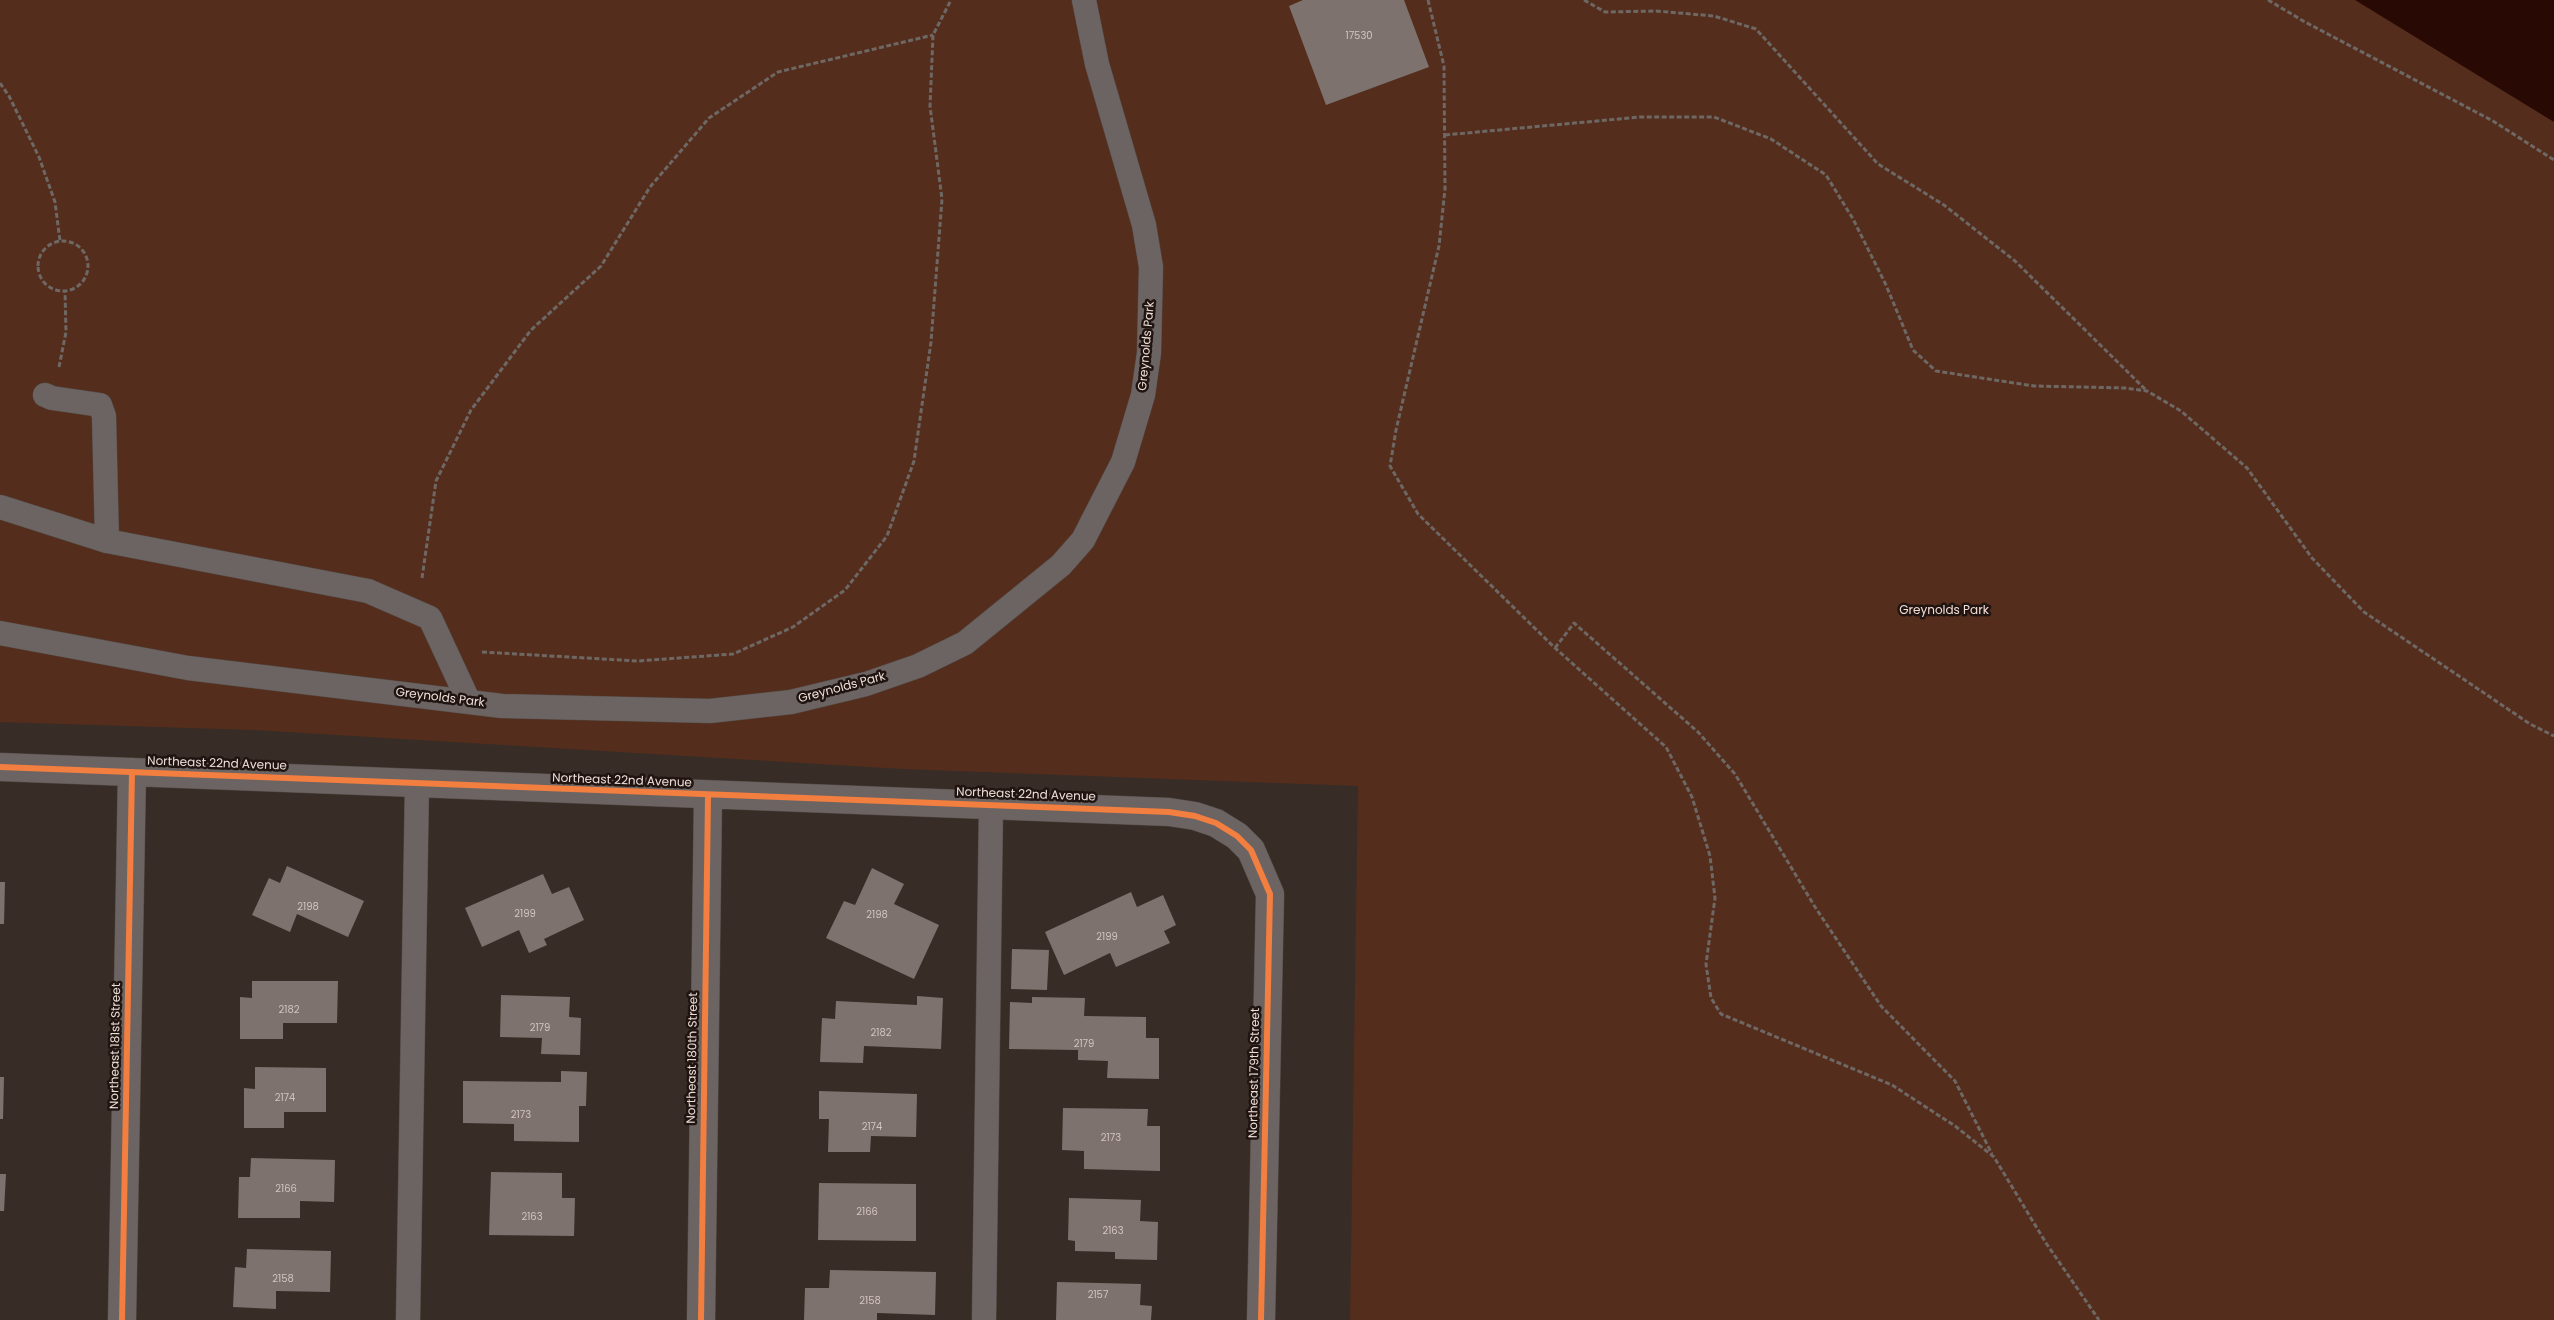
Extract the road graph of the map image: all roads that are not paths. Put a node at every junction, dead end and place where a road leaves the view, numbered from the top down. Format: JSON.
{"nodes":[{"id":1,"x":1084,"y":0,"type":"edge"},
{"id":2,"x":49,"y":396,"type":"road end"},
{"id":3,"x":0,"y":507,"type":"edge"},
{"id":4,"x":106,"y":542,"type":"junction"},
{"id":5,"x":0,"y":633,"type":"edge"},
{"id":6,"x":469,"y":702,"type":"junction"},
{"id":7,"x":0,"y":767,"type":"edge"},
{"id":8,"x":132,"y":772,"type":"junction"},
{"id":9,"x":417,"y":784,"type":"junction"},
{"id":10,"x":708,"y":796,"type":"junction"},
{"id":11,"x":990,"y":805,"type":"junction"},
{"id":12,"x":1237,"y":836,"type":"joint"},
{"id":13,"x":122,"y":1320,"type":"edge"},
{"id":14,"x":408,"y":1320,"type":"edge"},
{"id":15,"x":701,"y":1320,"type":"edge"},
{"id":16,"x":984,"y":1320,"type":"edge"},
{"id":17,"x":1261,"y":1320,"type":"edge"}],
"edges":[{"from":1,"to":6,"type":"lane","name":"Greynolds Park"},
{"from":2,"to":4,"type":"lane"},
{"from":3,"to":4,"type":"lane"},
{"from":4,"to":6,"type":"lane"},
{"from":5,"to":6,"type":"lane","name":"Greynolds Park"},
{"from":7,"to":8,"type":"street","name":"Northeast 22nd Avenue"},
{"from":8,"to":9,"type":"street","name":"Northeast 22nd Avenue"},
{"from":8,"to":13,"type":"street","name":"Northeast 181st Street"},
{"from":9,"to":10,"type":"street","name":"Northeast 22nd Avenue"},
{"from":9,"to":14,"type":"lane"},
{"from":10,"to":11,"type":"street","name":"Northeast 22nd Avenue"},
{"from":10,"to":15,"type":"street","name":"Northeast 180th Street"},
{"from":11,"to":12,"type":"street","name":"Northeast 22nd Avenue"},
{"from":11,"to":16,"type":"lane"},
{"from":12,"to":17,"type":"street","name":"Northeast 179th Street"}]}
